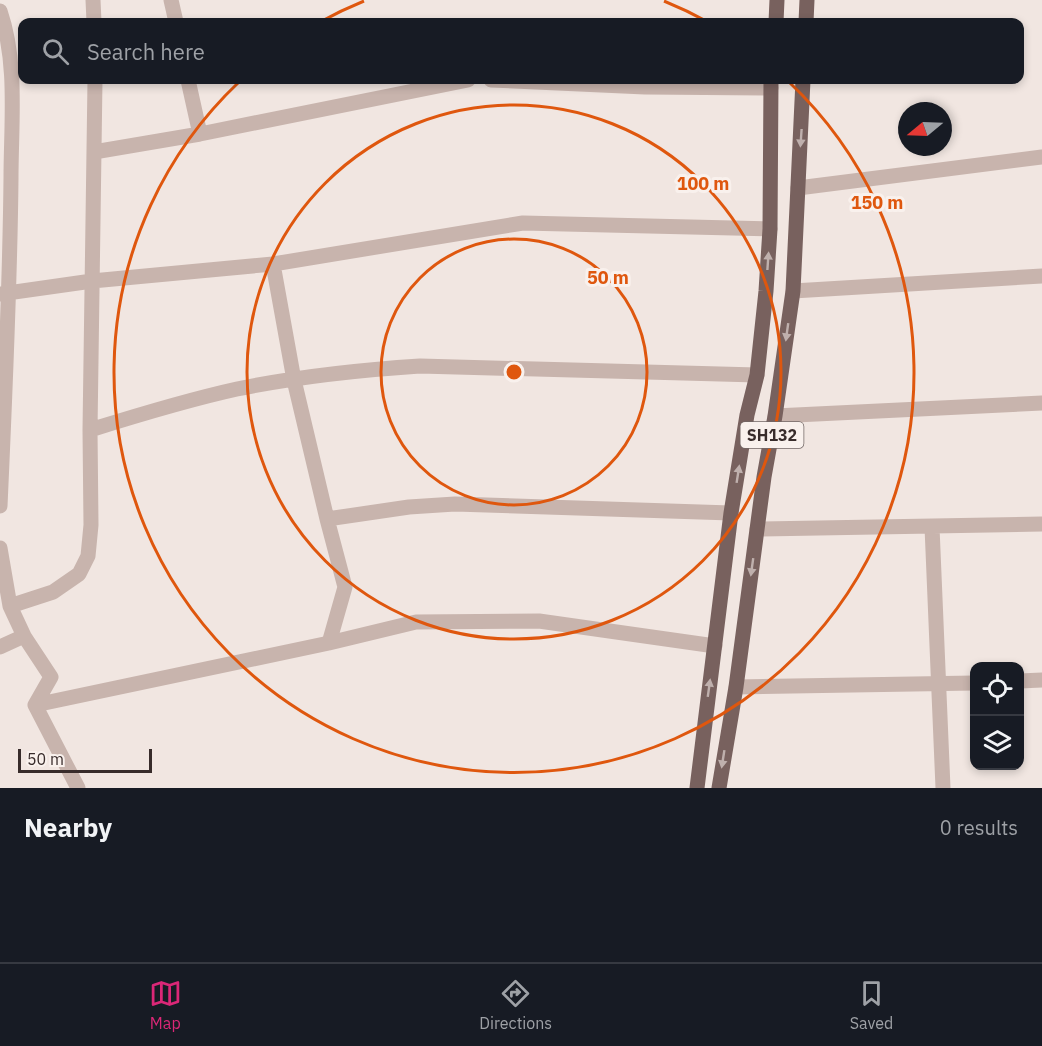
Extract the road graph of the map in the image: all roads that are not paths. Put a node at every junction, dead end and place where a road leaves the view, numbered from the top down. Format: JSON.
{"nodes":[{"id":1,"x":93,"y":0,"type":"edge"},
{"id":2,"x":171,"y":0,"type":"edge"},
{"id":3,"x":777,"y":0,"type":"edge"},
{"id":4,"x":807,"y":0,"type":"edge"},
{"id":5,"x":0,"y":11,"type":"edge"},
{"id":6,"x":94,"y":18,"type":"edge"},
{"id":7,"x":175,"y":18,"type":"edge"},
{"id":8,"x":776,"y":18,"type":"edge"},
{"id":9,"x":806,"y":18,"type":"edge"},
{"id":10,"x":95,"y":84,"type":"edge"},
{"id":11,"x":189,"y":84,"type":"edge"},
{"id":12,"x":448,"y":84,"type":"edge"},
{"id":13,"x":579,"y":84,"type":"edge"},
{"id":14,"x":771,"y":84,"type":"edge"},
{"id":15,"x":803,"y":84,"type":"edge"},
{"id":16,"x":200,"y":134,"type":"junction"},
{"id":17,"x":94,"y":152,"type":"junction"},
{"id":18,"x":1042,"y":157,"type":"edge"},
{"id":19,"x":798,"y":188,"type":"junction"},
{"id":20,"x":770,"y":229,"type":"junction"},
{"id":21,"x":273,"y":264,"type":"junction"},
{"id":22,"x":1042,"y":276,"type":"edge"},
{"id":23,"x":92,"y":281,"type":"junction"},
{"id":24,"x":793,"y":291,"type":"junction"},
{"id":25,"x":5,"y":293,"type":"edge"},
{"id":26,"x":757,"y":375,"type":"junction"},
{"id":27,"x":294,"y":380,"type":"junction"},
{"id":28,"x":1042,"y":403,"type":"edge"},
{"id":29,"x":776,"y":416,"type":"junction"},
{"id":30,"x":90,"y":430,"type":"junction"},
{"id":31,"x":0,"y":506,"type":"edge"},
{"id":32,"x":731,"y":513,"type":"junction"},
{"id":33,"x":327,"y":519,"type":"junction"},
{"id":34,"x":1042,"y":524,"type":"edge"},
{"id":35,"x":932,"y":527,"type":"junction"},
{"id":36,"x":757,"y":529,"type":"junction"},
{"id":37,"x":0,"y":548,"type":"edge"},
{"id":38,"x":10,"y":606,"type":"junction"},
{"id":39,"x":24,"y":636,"type":"junction"},
{"id":40,"x":329,"y":643,"type":"junction"},
{"id":41,"x":715,"y":646,"type":"junction"},
{"id":42,"x":0,"y":647,"type":"edge"},
{"id":43,"x":1042,"y":680,"type":"edge"},
{"id":44,"x":1024,"y":681,"type":"edge"},
{"id":45,"x":970,"y":683,"type":"edge"},
{"id":46,"x":939,"y":685,"type":"junction"},
{"id":47,"x":736,"y":687,"type":"junction"},
{"id":48,"x":35,"y":705,"type":"junction"},
{"id":49,"x":78,"y":788,"type":"edge"},
{"id":50,"x":697,"y":788,"type":"edge"},
{"id":51,"x":720,"y":788,"type":"edge"},
{"id":52,"x":943,"y":788,"type":"edge"}],
"edges":[{"from":1,"to":6,"type":"street"},
{"from":2,"to":7,"type":"street"},
{"from":3,"to":8,"type":"main road"},
{"from":4,"to":9,"type":"main road"},
{"from":5,"to":25,"type":"street"},
{"from":10,"to":17,"type":"street"},
{"from":11,"to":16,"type":"street"},
{"from":12,"to":16,"type":"street"},
{"from":13,"to":14,"type":"street"},
{"from":14,"to":20,"type":"main road","number":"SH132"},
{"from":15,"to":19,"type":"main road","number":"SH132","one_way":true},
{"from":16,"to":17,"type":"street"},
{"from":17,"to":23,"type":"street"},
{"from":18,"to":19,"type":"street"},
{"from":19,"to":24,"type":"main road","number":"SH132"},
{"from":20,"to":21,"type":"street"},
{"from":26,"to":20,"type":"main road","number":"SH132","one_way":true},
{"from":21,"to":23,"type":"street"},
{"from":21,"to":27,"type":"street"},
{"from":22,"to":24,"type":"street"},
{"from":23,"to":25,"type":"street"},
{"from":23,"to":30,"type":"street"},
{"from":24,"to":29,"type":"main road","number":"SH132","one_way":true},
{"from":25,"to":31,"type":"street"},
{"from":26,"to":27,"type":"street"},
{"from":32,"to":26,"type":"main road","number":"SH132","one_way":true},
{"from":27,"to":30,"type":"street"},
{"from":27,"to":33,"type":"street"},
{"from":28,"to":29,"type":"street"},
{"from":29,"to":36,"type":"main road","number":"SH132"},
{"from":30,"to":38,"type":"street"},
{"from":32,"to":33,"type":"street"},
{"from":32,"to":41,"type":"main road","number":"SH132"},
{"from":33,"to":40,"type":"street"},
{"from":34,"to":35,"type":"street"},
{"from":35,"to":36,"type":"street"},
{"from":35,"to":46,"type":"street"},
{"from":36,"to":47,"type":"main road","number":"SH132","one_way":true},
{"from":37,"to":38,"type":"street"},
{"from":38,"to":39,"type":"street"},
{"from":39,"to":42,"type":"street"},
{"from":39,"to":48,"type":"street"},
{"from":40,"to":41,"type":"street"},
{"from":40,"to":48,"type":"street"},
{"from":50,"to":41,"type":"main road","number":"SH132","one_way":true},
{"from":43,"to":44,"type":"street"},
{"from":45,"to":46,"type":"street"},
{"from":46,"to":47,"type":"street"},
{"from":46,"to":52,"type":"street"},
{"from":47,"to":51,"type":"main road","number":"SH132","one_way":true},
{"from":48,"to":49,"type":"street"}]}
